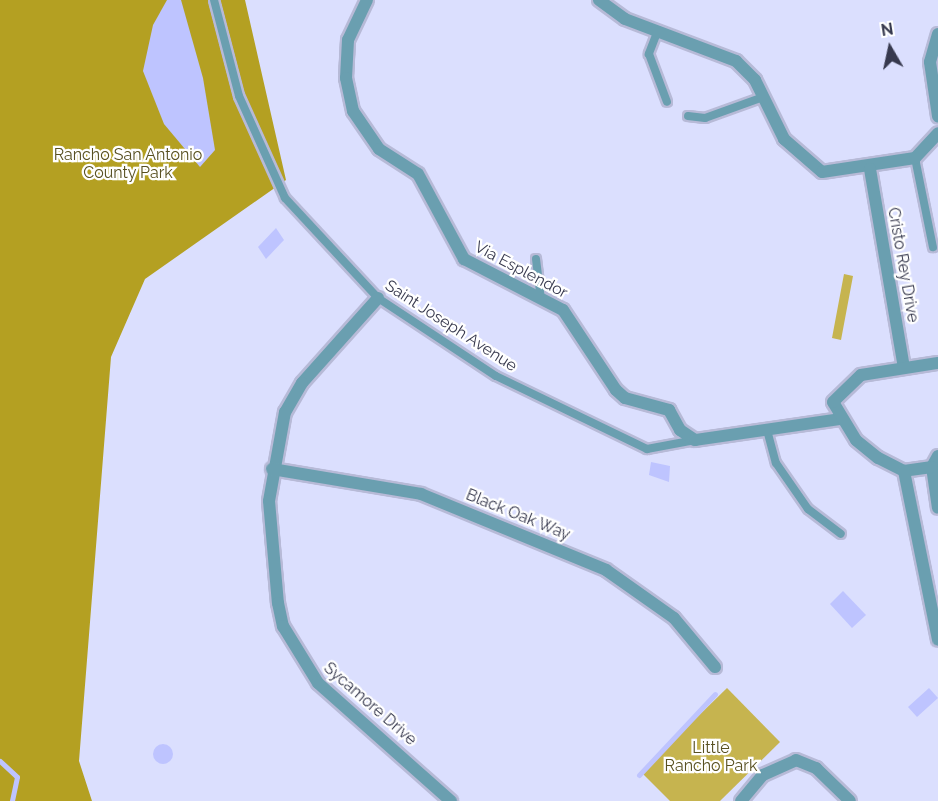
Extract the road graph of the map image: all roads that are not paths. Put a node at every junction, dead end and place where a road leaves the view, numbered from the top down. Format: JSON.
{"nodes":[{"id":1,"x":214,"y":0,"type":"edge"},
{"id":2,"x":367,"y":0,"type":"edge"},
{"id":3,"x":599,"y":0,"type":"edge"},
{"id":4,"x":658,"y":30,"type":"junction"},
{"id":5,"x":938,"y":34,"type":"edge"},
{"id":6,"x":763,"y":97,"type":"junction"},
{"id":7,"x":667,"y":102,"type":"dead end"},
{"id":8,"x":688,"y":116,"type":"dead end"},
{"id":9,"x":938,"y":116,"type":"edge"},
{"id":10,"x":938,"y":133,"type":"edge"},
{"id":11,"x":915,"y":158,"type":"junction"},
{"id":12,"x":870,"y":169,"type":"junction"},
{"id":13,"x":933,"y":247,"type":"dead end"},
{"id":14,"x":536,"y":260,"type":"dead end"},
{"id":15,"x":378,"y":298,"type":"junction"},
{"id":16,"x":541,"y":301,"type":"junction"},
{"id":17,"x":938,"y":363,"type":"edge"},
{"id":18,"x":904,"y":367,"type":"junction"},
{"id":19,"x":840,"y":419,"type":"junction"},
{"id":20,"x":767,"y":430,"type":"junction"},
{"id":21,"x":695,"y":440,"type":"junction"},
{"id":22,"x":935,"y":462,"type":"edge"},
{"id":23,"x":272,"y":469,"type":"junction"},
{"id":24,"x":904,"y":471,"type":"junction"},
{"id":25,"x":938,"y":508,"type":"edge"},
{"id":26,"x":841,"y":534,"type":"dead end"},
{"id":27,"x":938,"y":640,"type":"edge"},
{"id":28,"x":715,"y":667,"type":"dead end"},
{"id":29,"x":451,"y":801,"type":"edge"},
{"id":30,"x":741,"y":801,"type":"edge"},
{"id":31,"x":850,"y":801,"type":"edge"}],
"edges":[{"from":1,"to":15,"type":"lane","name":"Saint Joseph Avenue"},
{"from":2,"to":16,"type":"street","name":"Via Esplendor"},
{"from":3,"to":4,"type":"street"},
{"from":4,"to":6,"type":"street"},
{"from":4,"to":7,"type":"lane"},
{"from":5,"to":9,"type":"street"},
{"from":6,"to":8,"type":"lane"},
{"from":6,"to":12,"type":"street"},
{"from":10,"to":11,"type":"street"},
{"from":11,"to":12,"type":"street"},
{"from":11,"to":13,"type":"lane"},
{"from":12,"to":18,"type":"street","name":"Cristo Rey Drive"},
{"from":14,"to":16,"type":"lane"},
{"from":15,"to":21,"type":"lane","name":"Saint Joseph Avenue"},
{"from":15,"to":23,"type":"street","name":"Sycamore Drive"},
{"from":16,"to":21,"type":"street","name":"Via Esplendor"},
{"from":17,"to":18,"type":"street"},
{"from":18,"to":19,"type":"street"},
{"from":19,"to":20,"type":"street"},
{"from":19,"to":24,"type":"street"},
{"from":20,"to":21,"type":"street"},
{"from":20,"to":26,"type":"lane"},
{"from":22,"to":24,"type":"street"},
{"from":22,"to":25,"type":"street"},
{"from":23,"to":28,"type":"street","name":"Black Oak Way"},
{"from":23,"to":29,"type":"street","name":"Sycamore Drive"},
{"from":24,"to":27,"type":"street"},
{"from":30,"to":31,"type":"street"}]}
